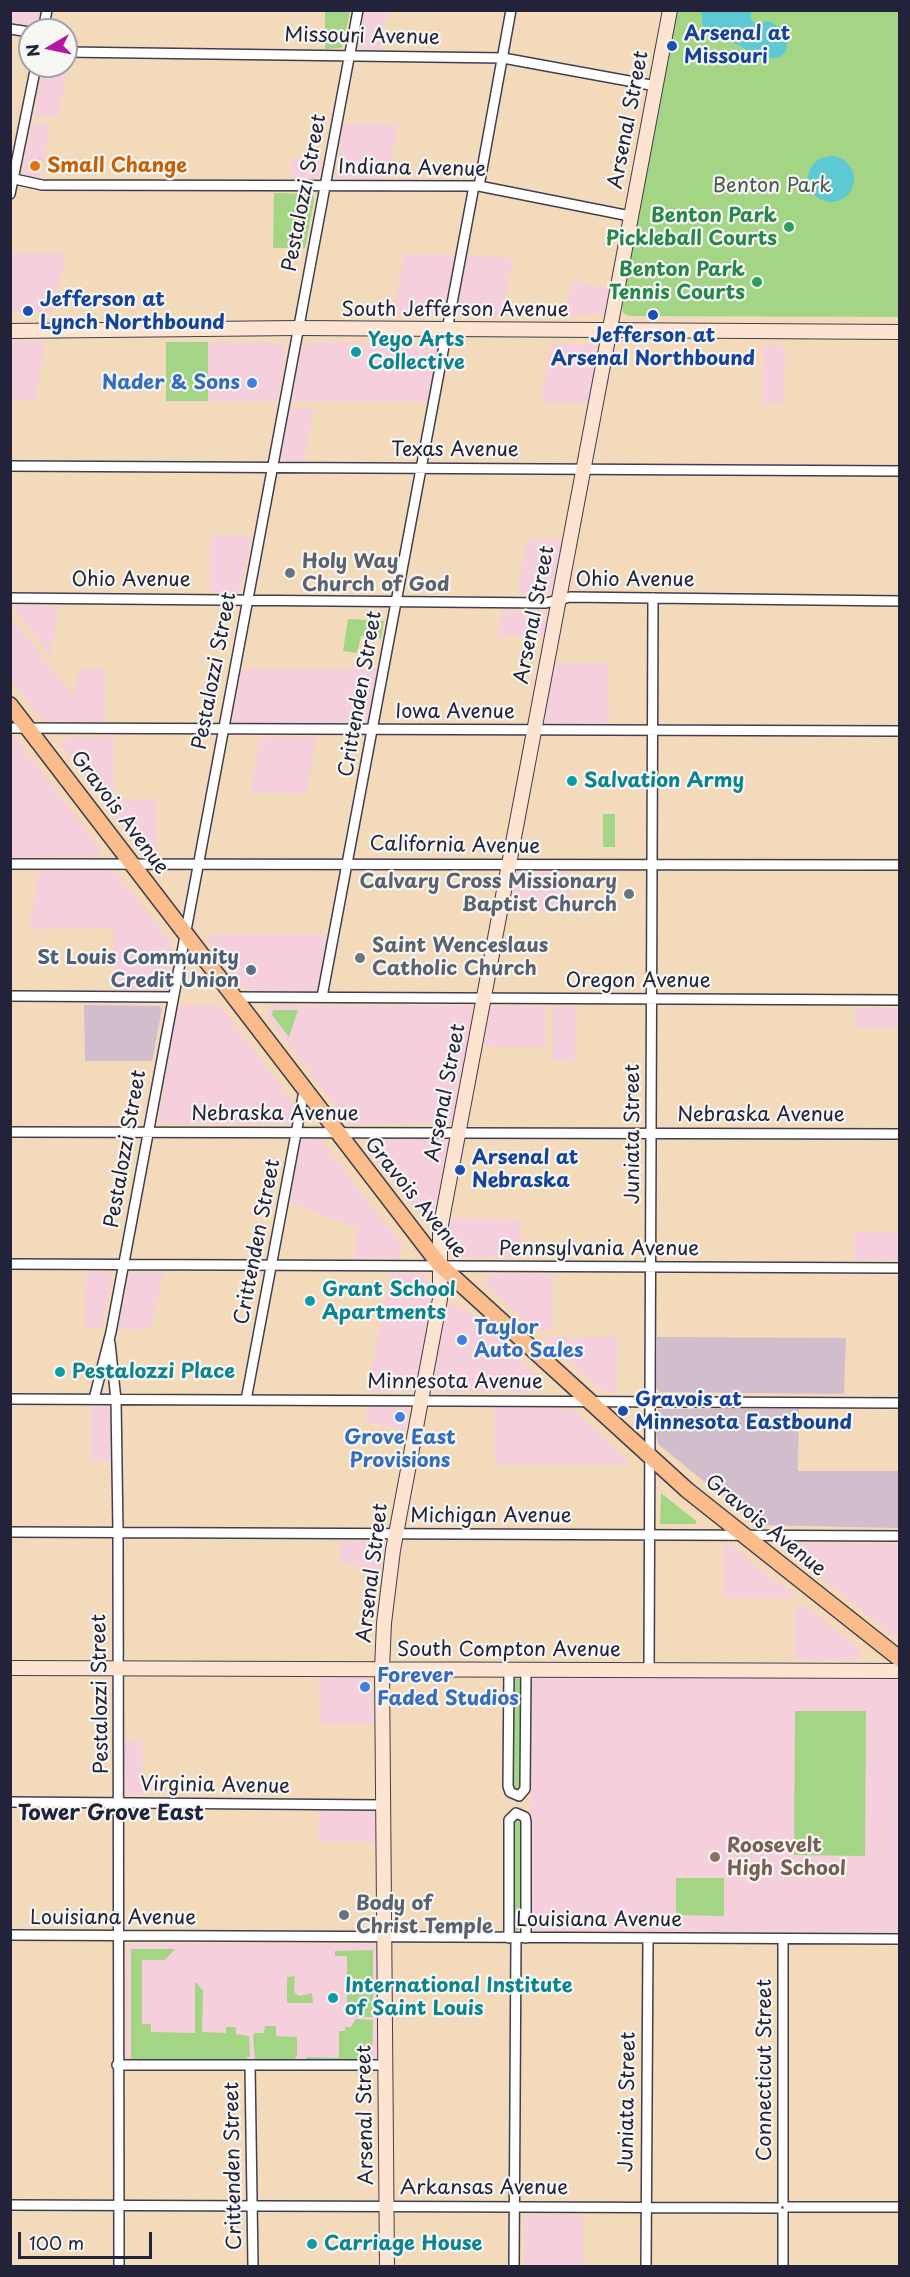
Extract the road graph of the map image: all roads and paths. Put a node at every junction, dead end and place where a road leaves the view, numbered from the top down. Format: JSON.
{"nodes":[{"id":1,"x":358,"y":10,"type":"edge"},
{"id":2,"x":512,"y":10,"type":"edge"},
{"id":3,"x":670,"y":10,"type":"edge"},
{"id":4,"x":78,"y":52,"type":"edge"},
{"id":5,"x":350,"y":55,"type":"junction"},
{"id":6,"x":502,"y":58,"type":"junction"},
{"id":7,"x":33,"y":78,"type":"edge"},
{"id":8,"x":656,"y":86,"type":"junction"},
{"id":9,"x":12,"y":179,"type":"edge"},
{"id":10,"x":325,"y":185,"type":"junction"},
{"id":11,"x":477,"y":186,"type":"junction"},
{"id":12,"x":10,"y":194,"type":"edge"},
{"id":13,"x":630,"y":216,"type":"junction"},
{"id":14,"x":298,"y":328,"type":"junction"},
{"id":15,"x":447,"y":329,"type":"junction"},
{"id":16,"x":608,"y":330,"type":"junction"},
{"id":17,"x":10,"y":331,"type":"edge"},
{"id":18,"x":900,"y":332,"type":"edge"},
{"id":19,"x":10,"y":466,"type":"edge"},
{"id":20,"x":272,"y":467,"type":"junction"},
{"id":21,"x":421,"y":468,"type":"junction"},
{"id":22,"x":582,"y":469,"type":"junction"},
{"id":23,"x":900,"y":471,"type":"edge"},
{"id":24,"x":10,"y":598,"type":"edge"},
{"id":25,"x":247,"y":598,"type":"junction"},
{"id":26,"x":653,"y":598,"type":"junction"},
{"id":27,"x":397,"y":600,"type":"junction"},
{"id":28,"x":558,"y":600,"type":"junction"},
{"id":29,"x":900,"y":601,"type":"edge"},
{"id":30,"x":10,"y":705,"type":"edge"},
{"id":31,"x":10,"y":728,"type":"edge"},
{"id":32,"x":28,"y":728,"type":"junction"},
{"id":33,"x":222,"y":728,"type":"junction"},
{"id":34,"x":373,"y":730,"type":"junction"},
{"id":35,"x":533,"y":731,"type":"junction"},
{"id":36,"x":652,"y":731,"type":"junction"},
{"id":37,"x":900,"y":731,"type":"edge"},
{"id":38,"x":348,"y":863,"type":"junction"},
{"id":39,"x":10,"y":864,"type":"edge"},
{"id":40,"x":132,"y":864,"type":"junction"},
{"id":41,"x":508,"y":864,"type":"junction"},
{"id":42,"x":651,"y":864,"type":"junction"},
{"id":43,"x":197,"y":865,"type":"junction"},
{"id":44,"x":900,"y":865,"type":"edge"},
{"id":45,"x":184,"y":933,"type":"junction"},
{"id":46,"x":10,"y":996,"type":"edge"},
{"id":47,"x":172,"y":997,"type":"junction"},
{"id":48,"x":233,"y":997,"type":"junction"},
{"id":49,"x":322,"y":998,"type":"junction"},
{"id":50,"x":483,"y":998,"type":"junction"},
{"id":51,"x":651,"y":999,"type":"junction"},
{"id":52,"x":900,"y":1000,"type":"edge"},
{"id":53,"x":304,"y":1091,"type":"junction"},
{"id":54,"x":10,"y":1132,"type":"edge"},
{"id":55,"x":147,"y":1132,"type":"junction"},
{"id":56,"x":297,"y":1132,"type":"junction"},
{"id":57,"x":335,"y":1132,"type":"junction"},
{"id":58,"x":458,"y":1133,"type":"junction"},
{"id":59,"x":650,"y":1133,"type":"junction"},
{"id":60,"x":900,"y":1134,"type":"edge"},
{"id":61,"x":10,"y":1264,"type":"edge"},
{"id":62,"x":123,"y":1264,"type":"junction"},
{"id":63,"x":439,"y":1264,"type":"junction"},
{"id":64,"x":272,"y":1265,"type":"junction"},
{"id":65,"x":652,"y":1267,"type":"junction"},
{"id":66,"x":900,"y":1268,"type":"edge"},
{"id":67,"x":110,"y":1338,"type":"junction"},
{"id":68,"x":10,"y":1399,"type":"edge"},
{"id":69,"x":94,"y":1399,"type":"junction"},
{"id":70,"x":116,"y":1400,"type":"junction"},
{"id":71,"x":246,"y":1400,"type":"junction"},
{"id":72,"x":420,"y":1400,"type":"junction"},
{"id":73,"x":588,"y":1401,"type":"junction"},
{"id":74,"x":651,"y":1401,"type":"junction"},
{"id":75,"x":900,"y":1403,"type":"edge"},
{"id":76,"x":650,"y":1458,"type":"junction"},
{"id":77,"x":10,"y":1532,"type":"edge"},
{"id":78,"x":118,"y":1532,"type":"junction"},
{"id":79,"x":395,"y":1533,"type":"junction"},
{"id":80,"x":650,"y":1535,"type":"junction"},
{"id":81,"x":742,"y":1535,"type":"junction"},
{"id":82,"x":900,"y":1536,"type":"edge"},
{"id":83,"x":900,"y":1659,"type":"edge"},
{"id":84,"x":10,"y":1668,"type":"edge"},
{"id":85,"x":118,"y":1668,"type":"junction"},
{"id":86,"x":509,"y":1668,"type":"junction"},
{"id":87,"x":526,"y":1668,"type":"junction"},
{"id":88,"x":382,"y":1669,"type":"junction"},
{"id":89,"x":649,"y":1671,"type":"junction"},
{"id":90,"x":900,"y":1671,"type":"edge"},
{"id":91,"x":10,"y":1802,"type":"edge"},
{"id":92,"x":120,"y":1803,"type":"junction"},
{"id":93,"x":382,"y":1805,"type":"junction"},
{"id":94,"x":10,"y":1935,"type":"edge"},
{"id":95,"x":119,"y":1936,"type":"junction"},
{"id":96,"x":384,"y":1937,"type":"junction"},
{"id":97,"x":517,"y":1938,"type":"junction"},
{"id":98,"x":648,"y":1939,"type":"junction"},
{"id":99,"x":783,"y":1939,"type":"junction"},
{"id":100,"x":900,"y":1939,"type":"edge"},
{"id":101,"x":117,"y":2065,"type":"junction"},
{"id":102,"x":250,"y":2065,"type":"junction"},
{"id":103,"x":385,"y":2065,"type":"junction"},
{"id":104,"x":10,"y":2205,"type":"edge"},
{"id":105,"x":118,"y":2205,"type":"junction"},
{"id":106,"x":253,"y":2206,"type":"junction"},
{"id":107,"x":386,"y":2206,"type":"junction"},
{"id":108,"x":514,"y":2206,"type":"junction"},
{"id":109,"x":646,"y":2207,"type":"junction"},
{"id":110,"x":900,"y":2207,"type":"edge"},
{"id":111,"x":783,"y":2208,"type":"junction"},
{"id":112,"x":119,"y":2266,"type":"edge"},
{"id":113,"x":254,"y":2266,"type":"edge"},
{"id":114,"x":387,"y":2266,"type":"edge"},
{"id":115,"x":514,"y":2266,"type":"edge"},
{"id":116,"x":646,"y":2266,"type":"edge"},
{"id":117,"x":783,"y":2266,"type":"edge"}],
"edges":[{"from":1,"to":5,"type":"street","name":"Pestalozzi Street"},
{"from":2,"to":6,"type":"street","name":"Crittenden Street"},
{"from":3,"to":8,"type":"main road","name":"Arsenal Street"},
{"from":4,"to":5,"type":"street","name":"Missouri Avenue"},
{"from":5,"to":6,"type":"street","name":"Missouri Avenue"},
{"from":5,"to":10,"type":"street","name":"Pestalozzi Street"},
{"from":6,"to":8,"type":"street","name":"Missouri Avenue"},
{"from":6,"to":11,"type":"street","name":"Crittenden Street"},
{"from":7,"to":9,"type":"street"},
{"from":8,"to":13,"type":"main road","name":"Arsenal Street"},
{"from":9,"to":10,"type":"street","name":"Indiana Avenue"},
{"from":9,"to":12,"type":"street"},
{"from":10,"to":11,"type":"street","name":"Indiana Avenue"},
{"from":10,"to":14,"type":"street","name":"Pestalozzi Street"},
{"from":11,"to":13,"type":"street","name":"Indiana Avenue"},
{"from":11,"to":15,"type":"street","name":"Crittenden Street"},
{"from":13,"to":16,"type":"main road","name":"Arsenal Street"},
{"from":14,"to":15,"type":"main road","name":"South Jefferson Avenue"},
{"from":14,"to":17,"type":"main road","name":"South Jefferson Avenue"},
{"from":14,"to":20,"type":"street","name":"Pestalozzi Street"},
{"from":15,"to":16,"type":"main road","name":"South Jefferson Avenue"},
{"from":15,"to":21,"type":"street","name":"Crittenden Street"},
{"from":16,"to":18,"type":"main road","name":"South Jefferson Avenue"},
{"from":16,"to":22,"type":"main road","name":"Arsenal Street"},
{"from":19,"to":20,"type":"street","name":"Texas Avenue"},
{"from":20,"to":21,"type":"street","name":"Texas Avenue"},
{"from":20,"to":25,"type":"street","name":"Pestalozzi Street"},
{"from":21,"to":22,"type":"street","name":"Texas Avenue"},
{"from":21,"to":27,"type":"street","name":"Crittenden Street"},
{"from":22,"to":23,"type":"street","name":"Texas Avenue"},
{"from":22,"to":28,"type":"main road","name":"Arsenal Street"},
{"from":24,"to":25,"type":"street","name":"Ohio Avenue"},
{"from":25,"to":27,"type":"street","name":"Ohio Avenue"},
{"from":25,"to":33,"type":"street","name":"Pestalozzi Street"},
{"from":26,"to":28,"type":"street","name":"Ohio Avenue"},
{"from":26,"to":29,"type":"street","name":"Ohio Avenue"},
{"from":26,"to":36,"type":"street","name":"Juniata Street"},
{"from":27,"to":28,"type":"street","name":"Ohio Avenue"},
{"from":27,"to":34,"type":"street","name":"Crittenden Street"},
{"from":28,"to":35,"type":"main road","name":"Arsenal Street"},
{"from":30,"to":32,"type":"main road","name":"Gravois Avenue"},
{"from":31,"to":32,"type":"street","name":"Iowa Avenue"},
{"from":32,"to":33,"type":"street","name":"Iowa Avenue"},
{"from":32,"to":40,"type":"main road","name":"Gravois Avenue"},
{"from":33,"to":34,"type":"street","name":"Iowa Avenue"},
{"from":33,"to":43,"type":"street","name":"Pestalozzi Street"},
{"from":34,"to":35,"type":"street","name":"Iowa Avenue"},
{"from":34,"to":38,"type":"street","name":"Crittenden Street"},
{"from":35,"to":36,"type":"street","name":"Iowa Avenue"},
{"from":35,"to":41,"type":"main road","name":"Arsenal Street"},
{"from":36,"to":37,"type":"street","name":"Iowa Avenue"},
{"from":36,"to":42,"type":"street","name":"Juniata Street"},
{"from":38,"to":41,"type":"street","name":"California Avenue"},
{"from":38,"to":43,"type":"street","name":"California Avenue"},
{"from":38,"to":49,"type":"street","name":"Crittenden Street"},
{"from":39,"to":40,"type":"street","name":"California Avenue"},
{"from":40,"to":43,"type":"street","name":"California Avenue"},
{"from":40,"to":45,"type":"main road","name":"Gravois Avenue"},
{"from":41,"to":42,"type":"street","name":"California Avenue"},
{"from":41,"to":50,"type":"main road","name":"Arsenal Street"},
{"from":42,"to":44,"type":"street","name":"California Avenue"},
{"from":42,"to":51,"type":"street","name":"Juniata Street"},
{"from":43,"to":45,"type":"street","name":"Pestalozzi Street"},
{"from":45,"to":47,"type":"street","name":"Pestalozzi Street"},
{"from":45,"to":48,"type":"main road","name":"Gravois Avenue"},
{"from":46,"to":47,"type":"street"},
{"from":47,"to":55,"type":"street","name":"Pestalozzi Street"},
{"from":48,"to":49,"type":"street","name":"Oregon Avenue"},
{"from":48,"to":53,"type":"main road","name":"Gravois Avenue"},
{"from":49,"to":50,"type":"street","name":"Oregon Avenue"},
{"from":50,"to":51,"type":"street","name":"Oregon Avenue"},
{"from":50,"to":58,"type":"main road","name":"Arsenal Street"},
{"from":51,"to":52,"type":"street","name":"Oregon Avenue"},
{"from":51,"to":59,"type":"street","name":"Juniata Street"},
{"from":53,"to":56,"type":"street","name":"Crittenden Street"},
{"from":53,"to":57,"type":"main road","name":"Gravois Avenue"},
{"from":54,"to":55,"type":"street","name":"Nebraska Avenue"},
{"from":55,"to":56,"type":"street","name":"Nebraska Avenue"},
{"from":55,"to":62,"type":"street","name":"Pestalozzi Street"},
{"from":56,"to":57,"type":"street","name":"Nebraska Avenue"},
{"from":56,"to":64,"type":"street","name":"Crittenden Street"},
{"from":57,"to":58,"type":"street","name":"Nebraska Avenue"},
{"from":57,"to":63,"type":"main road","name":"Gravois Avenue"},
{"from":58,"to":59,"type":"street","name":"Nebraska Avenue"},
{"from":58,"to":63,"type":"main road","name":"Arsenal Street"},
{"from":59,"to":60,"type":"street","name":"Nebraska Avenue"},
{"from":59,"to":65,"type":"street","name":"Juniata Street"},
{"from":61,"to":62,"type":"street","name":"Pennsylvania Avenue"},
{"from":62,"to":64,"type":"street","name":"Pennsylvania Avenue"},
{"from":62,"to":67,"type":"street","name":"Pestalozzi Street"},
{"from":63,"to":64,"type":"street","name":"Pennsylvania Avenue"},
{"from":63,"to":65,"type":"street","name":"Pennsylvania Avenue"},
{"from":63,"to":72,"type":"main road","name":"Arsenal Street"},
{"from":63,"to":73,"type":"main road","name":"Gravois Avenue"},
{"from":64,"to":71,"type":"street","name":"Crittenden Street"},
{"from":65,"to":66,"type":"street","name":"Pennsylvania Avenue"},
{"from":65,"to":74,"type":"street","name":"Juniata Street"},
{"from":67,"to":69,"type":"street","name":"Pestalozzi Street"},
{"from":67,"to":70,"type":"street","name":"Pestalozzi Street"},
{"from":68,"to":69,"type":"street","name":"Minnesota Avenue"},
{"from":69,"to":70,"type":"street","name":"Minnesota Avenue"},
{"from":70,"to":71,"type":"street","name":"Minnesota Avenue"},
{"from":70,"to":78,"type":"street","name":"Pestalozzi Street"},
{"from":71,"to":72,"type":"street","name":"Minnesota Avenue"},
{"from":72,"to":73,"type":"street","name":"Minnesota Avenue"},
{"from":72,"to":79,"type":"main road","name":"Arsenal Street"},
{"from":73,"to":74,"type":"street","name":"Minnesota Avenue"},
{"from":73,"to":76,"type":"main road","name":"Gravois Avenue"},
{"from":74,"to":75,"type":"street","name":"Minnesota Avenue"},
{"from":74,"to":76,"type":"street","name":"Juniata Street"},
{"from":76,"to":80,"type":"street","name":"Juniata Street"},
{"from":76,"to":81,"type":"main road","name":"Gravois Avenue"},
{"from":77,"to":78,"type":"street","name":"Michigan Avenue"},
{"from":78,"to":79,"type":"street","name":"Michigan Avenue"},
{"from":78,"to":85,"type":"street","name":"Pestalozzi Street"},
{"from":79,"to":80,"type":"street","name":"Michigan Avenue"},
{"from":79,"to":88,"type":"main road","name":"Arsenal Street"},
{"from":80,"to":81,"type":"street","name":"Michigan Avenue"},
{"from":80,"to":89,"type":"street","name":"Juniata Street"},
{"from":81,"to":82,"type":"street","name":"Michigan Avenue"},
{"from":81,"to":83,"type":"main road","name":"Gravois Avenue"},
{"from":84,"to":85,"type":"main road","name":"South Compton Avenue"},
{"from":85,"to":88,"type":"main road","name":"South Compton Avenue"},
{"from":85,"to":92,"type":"street","name":"Pestalozzi Street"},
{"from":86,"to":87,"type":"main road","name":"South Compton Avenue"},
{"from":86,"to":87,"type":"street"},
{"from":86,"to":88,"type":"main road","name":"South Compton Avenue"},
{"from":87,"to":89,"type":"main road","name":"South Compton Avenue"},
{"from":88,"to":93,"type":"main road","name":"Arsenal Street"},
{"from":89,"to":90,"type":"main road","name":"South Compton Avenue"},
{"from":91,"to":92,"type":"street","name":"Virginia Avenue"},
{"from":92,"to":93,"type":"street","name":"Virginia Avenue"},
{"from":92,"to":95,"type":"street","name":"Pestalozzi Street"},
{"from":93,"to":96,"type":"main road","name":"Arsenal Street"},
{"from":94,"to":95,"type":"street","name":"Louisiana Avenue"},
{"from":95,"to":96,"type":"street","name":"Louisiana Avenue"},
{"from":95,"to":101,"type":"street","name":"Pestalozzi Street"},
{"from":96,"to":97,"type":"street","name":"Louisiana Avenue"},
{"from":96,"to":103,"type":"main road","name":"Arsenal Street"},
{"from":97,"to":97,"type":"street"},
{"from":97,"to":98,"type":"street","name":"Louisiana Avenue"},
{"from":97,"to":108,"type":"street"},
{"from":98,"to":99,"type":"street","name":"Louisiana Avenue"},
{"from":98,"to":109,"type":"street","name":"Juniata Street"},
{"from":99,"to":100,"type":"street","name":"Louisiana Avenue"},
{"from":99,"to":111,"type":"street","name":"Connecticut Street"},
{"from":101,"to":102,"type":"street"},
{"from":101,"to":105,"type":"street","name":"Pestalozzi Street"},
{"from":102,"to":103,"type":"street"},
{"from":102,"to":106,"type":"street","name":"Crittenden Street"},
{"from":103,"to":107,"type":"main road","name":"Arsenal Street"},
{"from":104,"to":105,"type":"street","name":"Arkansas Avenue"},
{"from":105,"to":106,"type":"street","name":"Arkansas Avenue"},
{"from":105,"to":112,"type":"street","name":"Pestalozzi Street"},
{"from":106,"to":107,"type":"street","name":"Arkansas Avenue"},
{"from":106,"to":113,"type":"street","name":"Crittenden Street"},
{"from":107,"to":108,"type":"street","name":"Arkansas Avenue"},
{"from":107,"to":114,"type":"main road","name":"Arsenal Street"},
{"from":108,"to":109,"type":"street","name":"Arkansas Avenue"},
{"from":108,"to":115,"type":"street"},
{"from":109,"to":111,"type":"street","name":"Arkansas Avenue"},
{"from":109,"to":116,"type":"street","name":"Juniata Street"},
{"from":110,"to":111,"type":"street","name":"Arkansas Avenue"},
{"from":111,"to":117,"type":"street","name":"Connecticut Street"}]}
